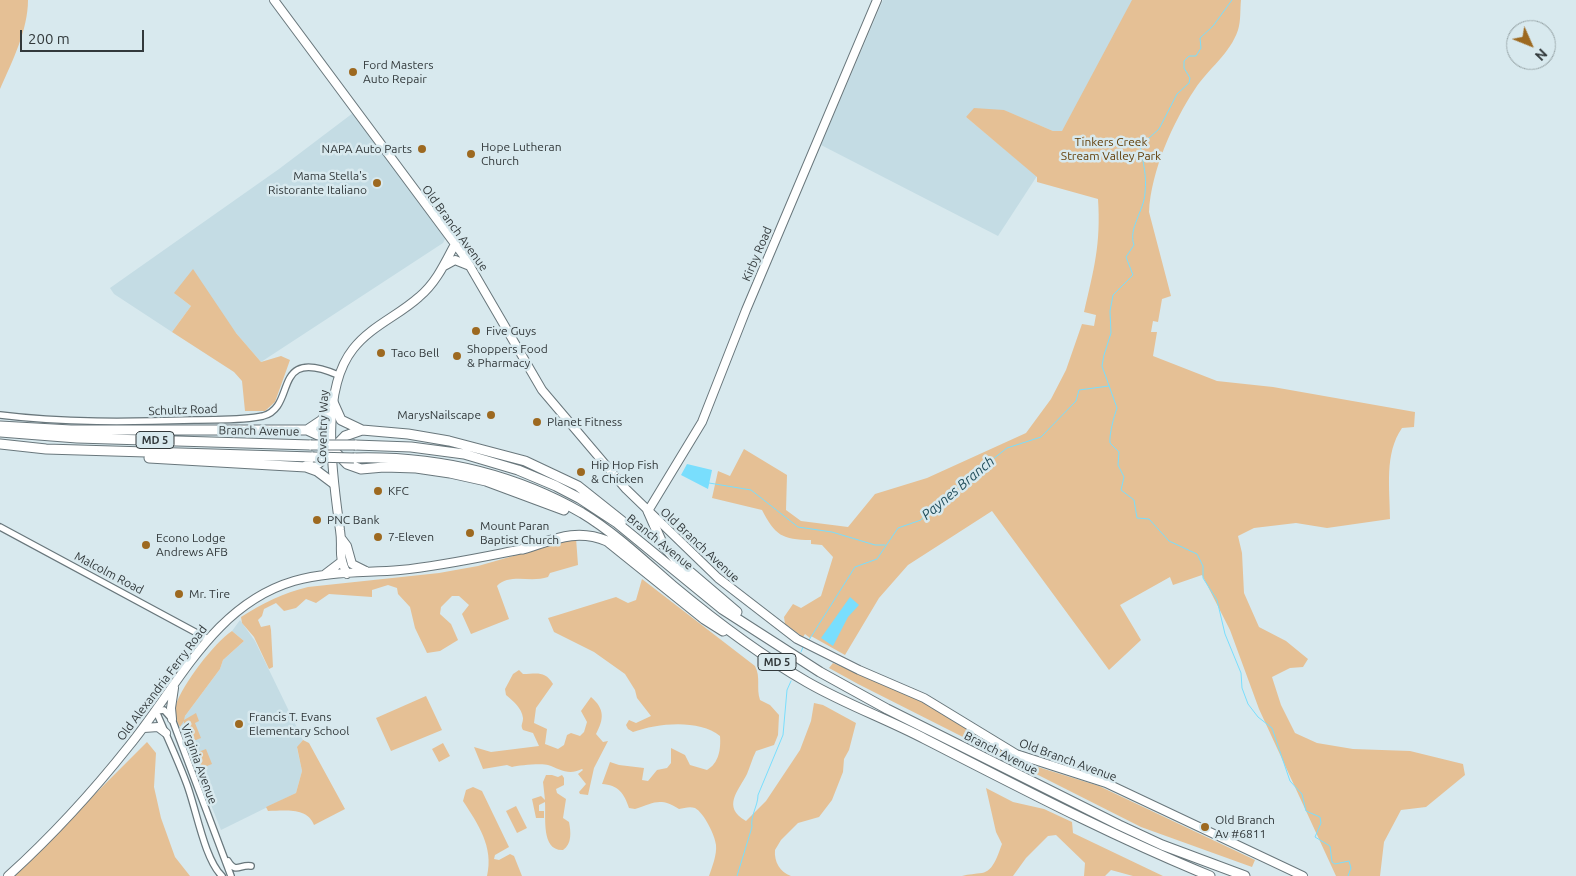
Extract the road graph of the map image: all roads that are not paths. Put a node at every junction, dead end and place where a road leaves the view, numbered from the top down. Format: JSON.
{"nodes":[{"id":1,"x":274,"y":0,"type":"edge"},
{"id":2,"x":877,"y":0,"type":"edge"},
{"id":3,"x":455,"y":244,"type":"junction"},
{"id":4,"x":471,"y":266,"type":"junction"},
{"id":5,"x":442,"y":267,"type":"junction"},
{"id":6,"x":338,"y":375,"type":"junction"},
{"id":7,"x":333,"y":402,"type":"junction"},
{"id":8,"x":0,"y":415,"type":"edge"},
{"id":9,"x":0,"y":426,"type":"edge"},
{"id":10,"x":307,"y":430,"type":"junction"},
{"id":11,"x":362,"y":430,"type":"junction"},
{"id":12,"x":0,"y":432,"type":"edge"},
{"id":13,"x":0,"y":444,"type":"edge"},
{"id":14,"x":92,"y":450,"type":"junction"},
{"id":15,"x":333,"y":451,"type":"junction"},
{"id":16,"x":306,"y":466,"type":"junction"},
{"id":17,"x":333,"y":483,"type":"junction"},
{"id":18,"x":648,"y":512,"type":"junction"},
{"id":19,"x":0,"y":527,"type":"edge"},
{"id":20,"x":605,"y":530,"type":"junction"},
{"id":21,"x":341,"y":538,"type":"junction"},
{"id":22,"x":523,"y":549,"type":"joint"},
{"id":23,"x":350,"y":556,"type":"junction"},
{"id":24,"x":341,"y":562,"type":"junction"},
{"id":25,"x":666,"y":562,"type":"junction"},
{"id":26,"x":370,"y":572,"type":"junction"},
{"id":27,"x":347,"y":574,"type":"junction"},
{"id":28,"x":322,"y":576,"type":"junction"},
{"id":29,"x":208,"y":639,"type":"junction"},
{"id":30,"x":770,"y":639,"type":"junction"},
{"id":31,"x":791,"y":672,"type":"junction"},
{"id":32,"x":175,"y":684,"type":"junction"},
{"id":33,"x":156,"y":711,"type":"junction"},
{"id":34,"x":172,"y":718,"type":"junction"},
{"id":35,"x":144,"y":728,"type":"junction"},
{"id":36,"x":166,"y":733,"type":"junction"},
{"id":37,"x":224,"y":857,"type":"junction"},
{"id":38,"x":251,"y":866,"type":"dead end"},
{"id":39,"x":221,"y":875,"type":"edge"},
{"id":40,"x":8,"y":876,"type":"edge"},
{"id":41,"x":231,"y":876,"type":"edge"},
{"id":42,"x":1210,"y":876,"type":"edge"},
{"id":43,"x":1245,"y":876,"type":"edge"},
{"id":44,"x":1303,"y":876,"type":"edge"}],
"edges":[{"from":1,"to":3,"type":"main road","name":"Old Branch Avenue"},
{"from":2,"to":18,"type":"main road","name":"Kirby Road"},
{"from":3,"to":4,"type":"main road","name":"Old Branch Avenue"},
{"from":3,"to":5,"type":"main road","name":"Coventry Way"},
{"from":4,"to":5,"type":"main road"},
{"from":4,"to":18,"type":"main road","name":"Old Branch Avenue"},
{"from":5,"to":6,"type":"main road","name":"Coventry Way"},
{"from":6,"to":7,"type":"main road","name":"Coventry Way"},
{"from":6,"to":8,"type":"street","name":"Schultz Road"},
{"from":7,"to":10,"type":"highway"},
{"from":7,"to":11,"type":"highway"},
{"from":7,"to":15,"type":"main road","name":"Coventry Way"},
{"from":9,"to":10,"type":"highway"},
{"from":10,"to":15,"type":"highway"},
{"from":11,"to":15,"type":"highway"},
{"from":11,"to":25,"type":"highway"},
{"from":12,"to":25,"type":"highway","name":"Branch Avenue","number":"MD 5","bridge":true},
{"from":13,"to":14,"type":"highway","name":"Branch Avenue","number":"MD 5"},
{"from":14,"to":16,"type":"highway"},
{"from":14,"to":20,"type":"highway","name":"Branch Avenue","number":"MD 5","bridge":true},
{"from":15,"to":16,"type":"highway"},
{"from":15,"to":17,"type":"main road","name":"Coventry Way"},
{"from":15,"to":20,"type":"highway"},
{"from":16,"to":17,"type":"highway"},
{"from":17,"to":21,"type":"main road","name":"Coventry Way"},
{"from":18,"to":30,"type":"highway"},
{"from":18,"to":44,"type":"main road","name":"Old Branch Avenue"},
{"from":19,"to":29,"type":"street","name":"Malcolm Road"},
{"from":20,"to":31,"type":"highway","name":"Branch Avenue","number":"MD 5"},
{"from":21,"to":23,"type":"main road","name":"Coventry Way"},
{"from":21,"to":24,"type":"main road","name":"Coventry Way"},
{"from":22,"to":26,"type":"main road","name":"Old Alexandria Ferry Road"},
{"from":22,"to":31,"type":"highway"},
{"from":23,"to":26,"type":"main road"},
{"from":23,"to":27,"type":"main road"},
{"from":24,"to":27,"type":"main road","name":"Coventry Way"},
{"from":24,"to":28,"type":"main road"},
{"from":25,"to":30,"type":"highway","name":"Branch Avenue","number":"MD 5"},
{"from":26,"to":27,"type":"main road","name":"Old Alexandria Ferry Road"},
{"from":27,"to":28,"type":"main road","name":"Old Alexandria Ferry Road"},
{"from":28,"to":29,"type":"main road","name":"Old Alexandria Ferry Road"},
{"from":29,"to":32,"type":"main road","name":"Old Alexandria Ferry Road"},
{"from":30,"to":43,"type":"highway","name":"Branch Avenue","number":"MD 5"},
{"from":31,"to":42,"type":"highway","name":"Branch Avenue","number":"MD 5"},
{"from":32,"to":33,"type":"main road","name":"Old Alexandria Ferry Road"},
{"from":32,"to":34,"type":"main road"},
{"from":33,"to":34,"type":"street","name":"Virginia Avenue"},
{"from":33,"to":35,"type":"main road","name":"Old Alexandria Ferry Road"},
{"from":33,"to":36,"type":"street","name":"Virginia Avenue"},
{"from":34,"to":37,"type":"street","name":"Virginia Avenue"},
{"from":35,"to":36,"type":"main road"},
{"from":35,"to":40,"type":"main road","name":"Old Alexandria Ferry Road"},
{"from":36,"to":39,"type":"street","name":"Virginia Avenue"},
{"from":37,"to":38,"type":"street"},
{"from":37,"to":41,"type":"street","name":"Virginia Avenue"}]}
